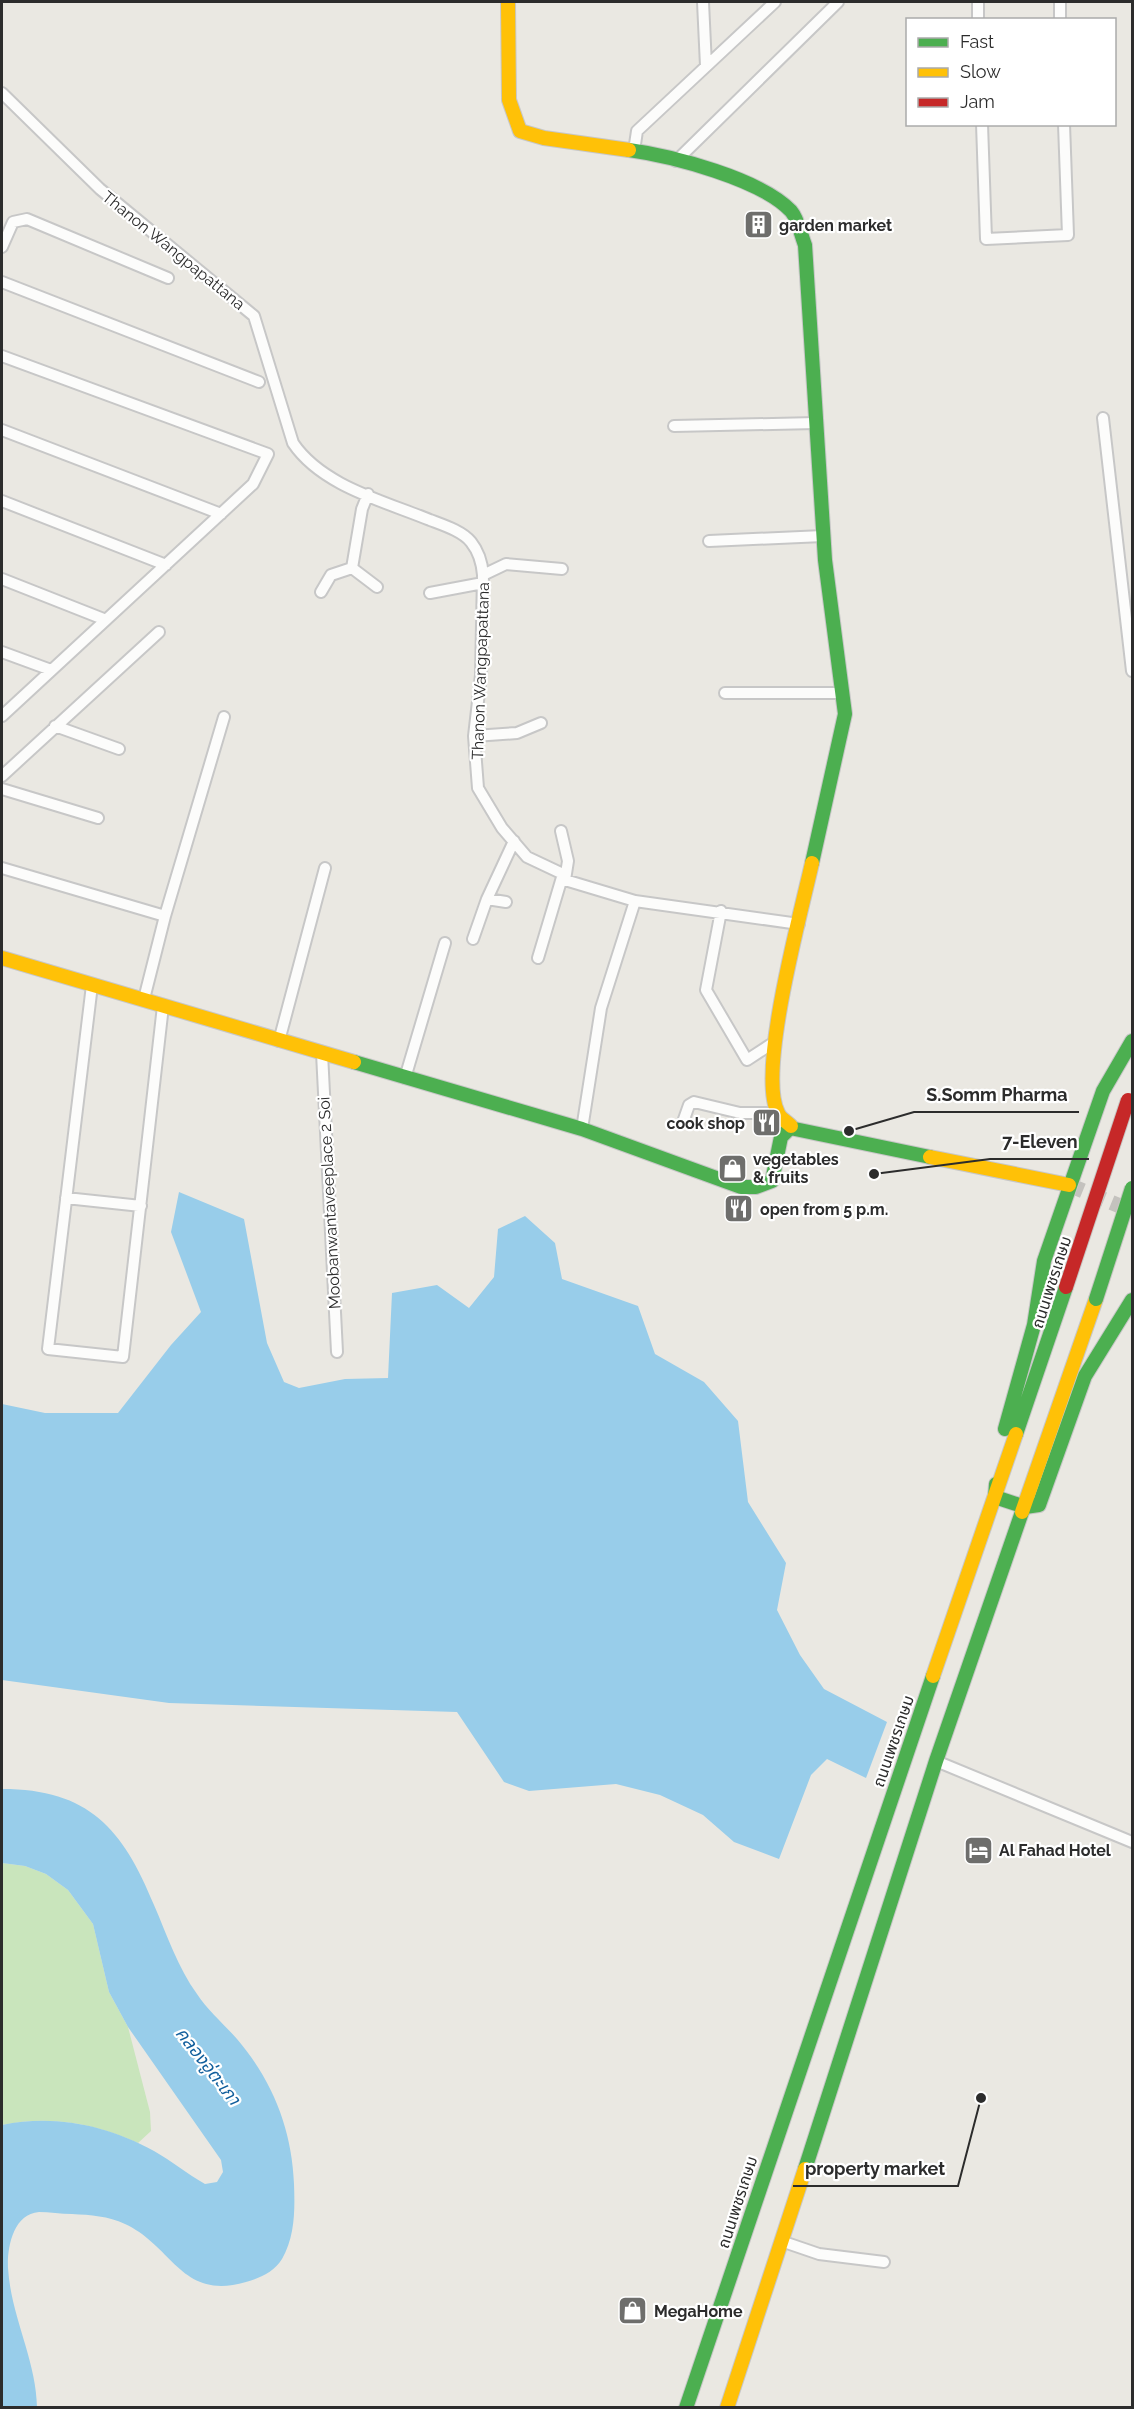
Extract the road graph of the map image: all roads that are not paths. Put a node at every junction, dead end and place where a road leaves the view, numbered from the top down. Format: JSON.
{"nodes":[{"id":1,"x":508,"y":2,"type":"edge"},
{"id":2,"x":703,"y":2,"type":"edge"},
{"id":3,"x":774,"y":2,"type":"edge"},
{"id":4,"x":838,"y":2,"type":"edge"},
{"id":5,"x":978,"y":2,"type":"edge"},
{"id":6,"x":1060,"y":2,"type":"edge"},
{"id":7,"x":978,"y":18,"type":"edge"},
{"id":8,"x":1060,"y":18,"type":"edge"},
{"id":9,"x":706,"y":66,"type":"junction"},
{"id":10,"x":2,"y":93,"type":"edge"},
{"id":11,"x":982,"y":126,"type":"edge"},
{"id":12,"x":1064,"y":126,"type":"edge"},
{"id":13,"x":634,"y":151,"type":"junction"},
{"id":14,"x":676,"y":161,"type":"junction"},
{"id":15,"x":2,"y":247,"type":"edge"},
{"id":16,"x":168,"y":278,"type":"dead end"},
{"id":17,"x":2,"y":282,"type":"edge"},
{"id":18,"x":2,"y":356,"type":"edge"},
{"id":19,"x":259,"y":382,"type":"dead end"},
{"id":20,"x":1103,"y":418,"type":"dead end"},
{"id":21,"x":816,"y":423,"type":"junction"},
{"id":22,"x":674,"y":426,"type":"dead end"},
{"id":23,"x":2,"y":430,"type":"edge"},
{"id":24,"x":368,"y":494,"type":"junction"},
{"id":25,"x":2,"y":501,"type":"edge"},
{"id":26,"x":221,"y":514,"type":"junction"},
{"id":27,"x":824,"y":536,"type":"junction"},
{"id":28,"x":709,"y":541,"type":"dead end"},
{"id":29,"x":166,"y":565,"type":"junction"},
{"id":30,"x":352,"y":567,"type":"junction"},
{"id":31,"x":562,"y":569,"type":"dead end"},
{"id":32,"x":2,"y":579,"type":"edge"},
{"id":33,"x":483,"y":579,"type":"junction"},
{"id":34,"x":377,"y":587,"type":"dead end"},
{"id":35,"x":321,"y":592,"type":"dead end"},
{"id":36,"x":430,"y":593,"type":"dead end"},
{"id":37,"x":106,"y":620,"type":"junction"},
{"id":38,"x":159,"y":632,"type":"dead end"},
{"id":39,"x":2,"y":652,"type":"edge"},
{"id":40,"x":51,"y":670,"type":"junction"},
{"id":41,"x":1132,"y":671,"type":"edge"},
{"id":42,"x":725,"y":693,"type":"dead end"},
{"id":43,"x":843,"y":693,"type":"junction"},
{"id":44,"x":2,"y":716,"type":"edge"},
{"id":45,"x":224,"y":717,"type":"dead end"},
{"id":46,"x":541,"y":723,"type":"dead end"},
{"id":47,"x":55,"y":726,"type":"junction"},
{"id":48,"x":474,"y":736,"type":"junction"},
{"id":49,"x":119,"y":749,"type":"dead end"},
{"id":50,"x":2,"y":776,"type":"edge"},
{"id":51,"x":2,"y":789,"type":"edge"},
{"id":52,"x":98,"y":818,"type":"dead end"},
{"id":53,"x":561,"y":831,"type":"dead end"},
{"id":54,"x":514,"y":841,"type":"junction"},
{"id":55,"x":2,"y":868,"type":"edge"},
{"id":56,"x":325,"y":868,"type":"dead end"},
{"id":57,"x":564,"y":877,"type":"junction"},
{"id":58,"x":486,"y":899,"type":"junction"},
{"id":59,"x":635,"y":901,"type":"junction"},
{"id":60,"x":506,"y":902,"type":"dead end"},
{"id":61,"x":721,"y":911,"type":"junction"},
{"id":62,"x":165,"y":916,"type":"junction"},
{"id":63,"x":799,"y":924,"type":"junction"},
{"id":64,"x":473,"y":939,"type":"dead end"},
{"id":65,"x":445,"y":943,"type":"dead end"},
{"id":66,"x":2,"y":958,"type":"edge"},
{"id":67,"x":538,"y":958,"type":"dead end"},
{"id":68,"x":92,"y":985,"type":"junction"},
{"id":69,"x":144,"y":999,"type":"junction"},
{"id":70,"x":163,"y":1006,"type":"junction"},
{"id":71,"x":279,"y":1041,"type":"junction"},
{"id":72,"x":1132,"y":1041,"type":"edge"},
{"id":73,"x":773,"y":1043,"type":"junction"},
{"id":74,"x":322,"y":1053,"type":"junction"},
{"id":75,"x":405,"y":1078,"type":"junction"},
{"id":76,"x":1132,"y":1086,"type":"edge"},
{"id":77,"x":778,"y":1113,"type":"junction"},
{"id":78,"x":683,"y":1122,"type":"dead end"},
{"id":79,"x":791,"y":1126,"type":"dead end"},
{"id":80,"x":582,"y":1129,"type":"junction"},
{"id":81,"x":1069,"y":1185,"type":"junction"},
{"id":82,"x":1132,"y":1188,"type":"edge"},
{"id":83,"x":66,"y":1198,"type":"junction"},
{"id":84,"x":141,"y":1206,"type":"junction"},
{"id":85,"x":1132,"y":1300,"type":"edge"},
{"id":86,"x":337,"y":1352,"type":"dead end"},
{"id":87,"x":995,"y":1497,"type":"junction"},
{"id":88,"x":1025,"y":1507,"type":"junction"},
{"id":89,"x":936,"y":1761,"type":"junction"},
{"id":90,"x":1132,"y":1842,"type":"edge"},
{"id":91,"x":781,"y":2241,"type":"junction"},
{"id":92,"x":884,"y":2262,"type":"dead end"},
{"id":93,"x":686,"y":2408,"type":"edge"},
{"id":94,"x":727,"y":2408,"type":"edge"}],
"edges":[{"from":1,"to":13,"type":"main road"},
{"from":2,"to":9,"type":"street"},
{"from":3,"to":9,"type":"street"},
{"from":4,"to":14,"type":"street"},
{"from":5,"to":7,"type":"street"},
{"from":6,"to":8,"type":"street"},
{"from":9,"to":13,"type":"street"},
{"from":10,"to":24,"type":"street","name":"Thanon Wangpapattana"},
{"from":11,"to":12,"type":"street"},
{"from":13,"to":14,"type":"main road"},
{"from":14,"to":21,"type":"main road"},
{"from":15,"to":16,"type":"street"},
{"from":17,"to":19,"type":"street"},
{"from":18,"to":26,"type":"street"},
{"from":20,"to":41,"type":"street"},
{"from":21,"to":22,"type":"street"},
{"from":21,"to":27,"type":"main road"},
{"from":23,"to":26,"type":"street"},
{"from":24,"to":30,"type":"street"},
{"from":24,"to":33,"type":"street","name":"Thanon Wangpapattana"},
{"from":25,"to":29,"type":"street"},
{"from":26,"to":29,"type":"street"},
{"from":27,"to":28,"type":"street"},
{"from":27,"to":43,"type":"main road"},
{"from":29,"to":37,"type":"street"},
{"from":30,"to":34,"type":"street"},
{"from":30,"to":35,"type":"street"},
{"from":31,"to":33,"type":"street"},
{"from":32,"to":37,"type":"street"},
{"from":33,"to":36,"type":"street"},
{"from":33,"to":48,"type":"street","name":"Thanon Wangpapattana"},
{"from":37,"to":40,"type":"street"},
{"from":38,"to":47,"type":"street"},
{"from":39,"to":40,"type":"street"},
{"from":40,"to":44,"type":"street"},
{"from":42,"to":43,"type":"street"},
{"from":43,"to":63,"type":"main road"},
{"from":45,"to":62,"type":"street"},
{"from":46,"to":48,"type":"street"},
{"from":47,"to":49,"type":"street"},
{"from":47,"to":50,"type":"street"},
{"from":48,"to":54,"type":"street","name":"Thanon Wangpapattana"},
{"from":51,"to":52,"type":"street"},
{"from":53,"to":57,"type":"street"},
{"from":54,"to":57,"type":"street","name":"Thanon Wangpapattana"},
{"from":54,"to":58,"type":"street"},
{"from":55,"to":62,"type":"street"},
{"from":56,"to":71,"type":"street"},
{"from":57,"to":59,"type":"street","name":"Thanon Wangpapattana"},
{"from":57,"to":67,"type":"street"},
{"from":58,"to":60,"type":"street"},
{"from":58,"to":64,"type":"street"},
{"from":59,"to":61,"type":"street","name":"Thanon Wangpapattana"},
{"from":59,"to":80,"type":"street"},
{"from":61,"to":63,"type":"street","name":"Thanon Wangpapattana"},
{"from":61,"to":73,"type":"street"},
{"from":62,"to":69,"type":"street"},
{"from":63,"to":73,"type":"main road"},
{"from":65,"to":75,"type":"street"},
{"from":66,"to":68,"type":"main road"},
{"from":68,"to":69,"type":"main road"},
{"from":68,"to":83,"type":"street"},
{"from":69,"to":70,"type":"main road"},
{"from":70,"to":71,"type":"main road"},
{"from":70,"to":84,"type":"street"},
{"from":71,"to":74,"type":"main road"},
{"from":72,"to":81,"type":"main road"},
{"from":73,"to":77,"type":"main road"},
{"from":74,"to":75,"type":"main road"},
{"from":74,"to":86,"type":"street","name":"Moobanwantaveeplace 2 Soi"},
{"from":75,"to":80,"type":"main road"},
{"from":76,"to":87,"type":"main road","name":"ถนนเพชรเกษม","bridge":true},
{"from":77,"to":78,"type":"street"},
{"from":77,"to":79,"type":"main road"},
{"from":80,"to":81,"type":"main road"},
{"from":81,"to":87,"type":"main road"},
{"from":82,"to":88,"type":"main road","bridge":true},
{"from":83,"to":84,"type":"street"},
{"from":83,"to":84,"type":"street"},
{"from":85,"to":88,"type":"main road"},
{"from":87,"to":88,"type":"main road"},
{"from":87,"to":93,"type":"main road","name":"ถนนเพชรเกษม"},
{"from":88,"to":89,"type":"main road"},
{"from":89,"to":90,"type":"street"},
{"from":89,"to":91,"type":"main road"},
{"from":91,"to":92,"type":"street"},
{"from":91,"to":94,"type":"main road"}]}
